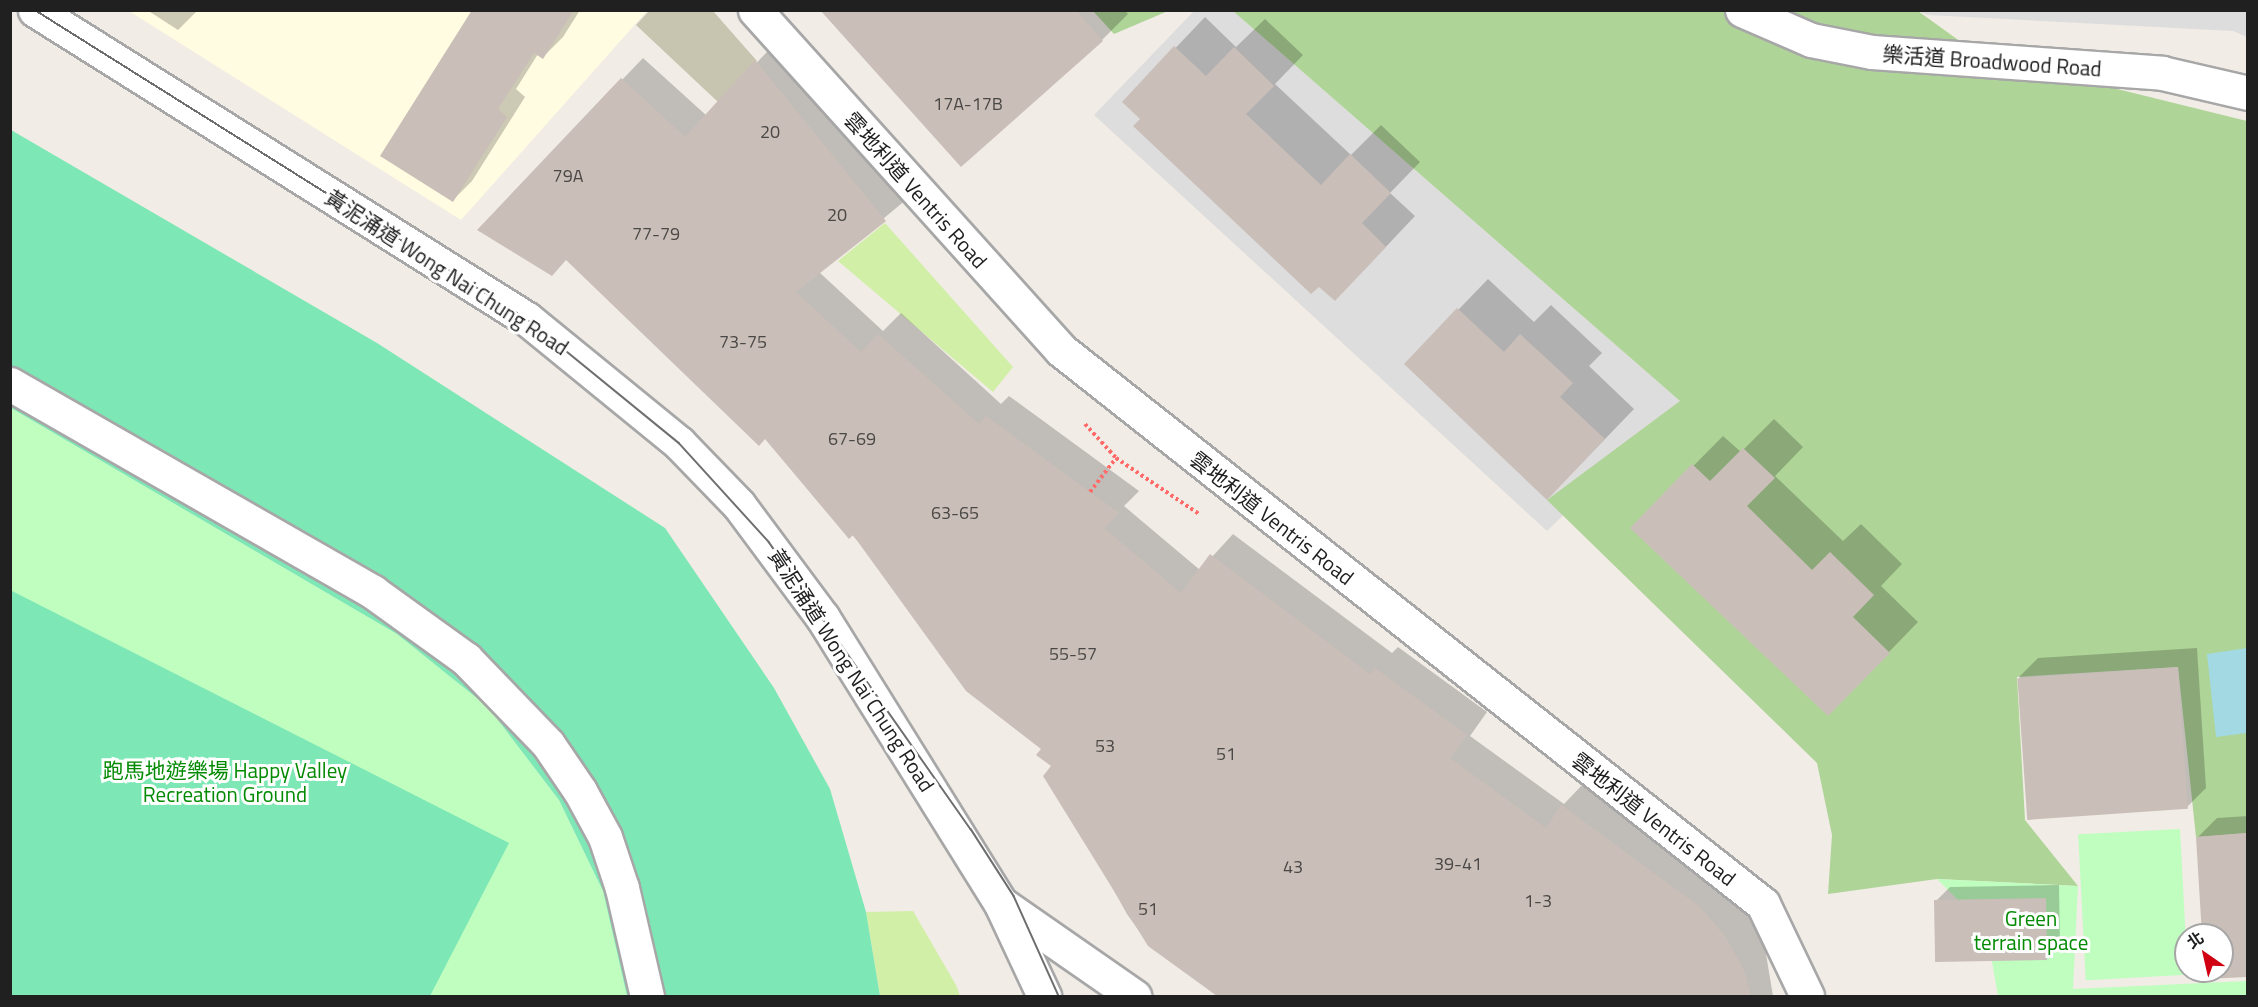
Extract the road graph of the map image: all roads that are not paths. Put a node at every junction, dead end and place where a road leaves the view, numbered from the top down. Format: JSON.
{"nodes":[{"id":1,"x":35,"y":10,"type":"edge"},
{"id":2,"x":754,"y":10,"type":"edge"},
{"id":3,"x":1742,"y":10,"type":"edge"},
{"id":4,"x":2247,"y":93,"type":"edge"},
{"id":5,"x":10,"y":384,"type":"edge"},
{"id":6,"x":1001,"y":904,"type":"junction"},
{"id":7,"x":1082,"y":963,"type":"junction"},
{"id":8,"x":647,"y":996,"type":"edge"},
{"id":9,"x":1044,"y":996,"type":"edge"},
{"id":10,"x":1111,"y":996,"type":"edge"},
{"id":11,"x":1134,"y":996,"type":"edge"},
{"id":12,"x":1807,"y":996,"type":"edge"}],
"edges":[{"from":1,"to":6,"type":"street","name":"黃泥涌道 Wong Nai Chung Road"},
{"from":2,"to":12,"type":"street","name":"雲地利道 Ventris Road"},
{"from":3,"to":4,"type":"street","name":"樂活道 Broadwood Road"},
{"from":5,"to":8,"type":"street"},
{"from":6,"to":7,"type":"street"},
{"from":6,"to":9,"type":"street","name":"黃泥涌道 Wong Nai Chung Road"},
{"from":7,"to":10,"type":"street"},
{"from":7,"to":11,"type":"street"}]}
